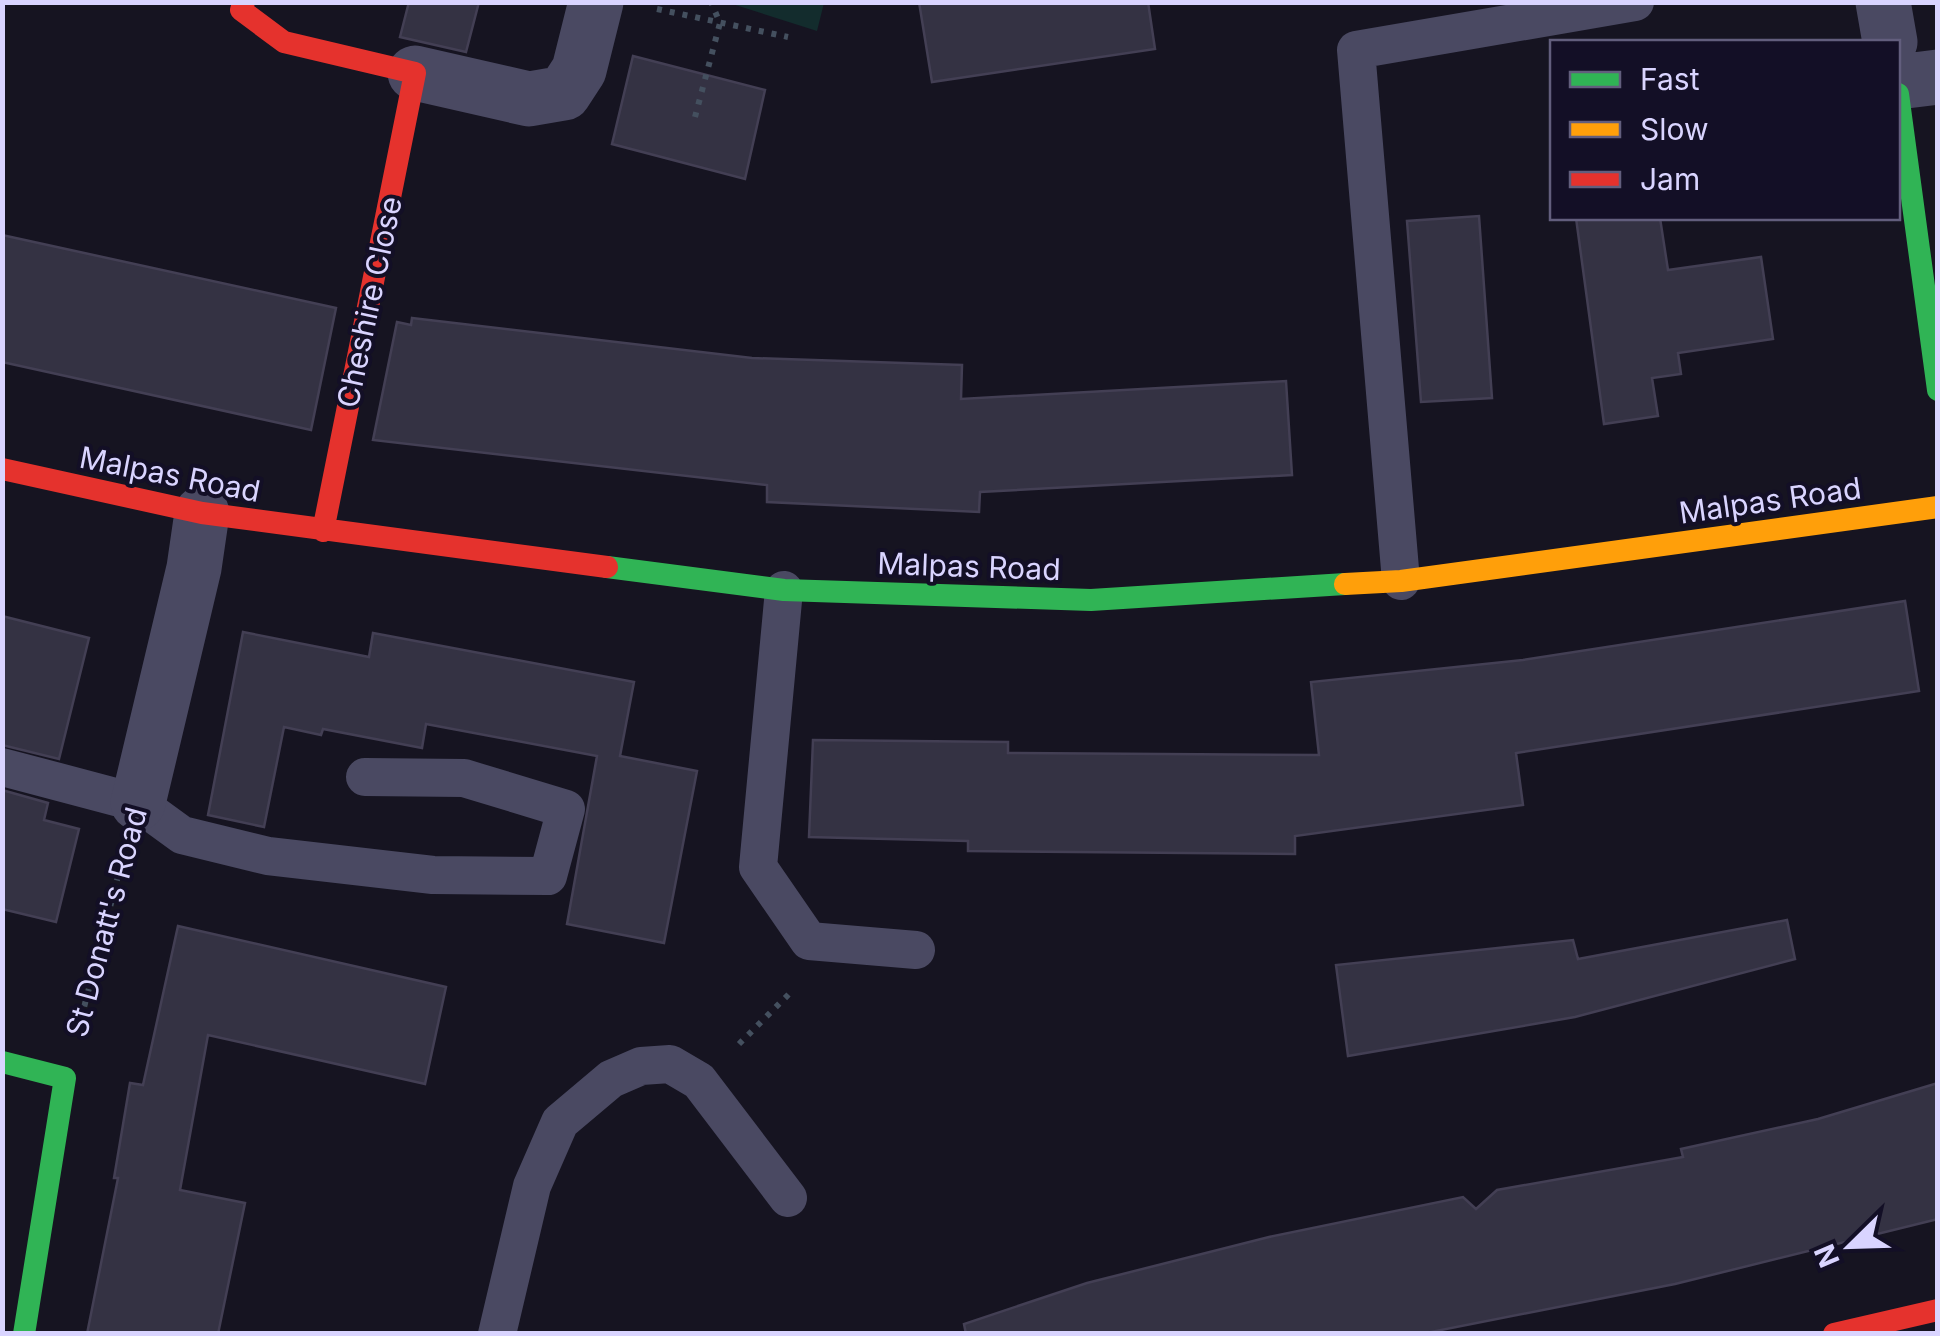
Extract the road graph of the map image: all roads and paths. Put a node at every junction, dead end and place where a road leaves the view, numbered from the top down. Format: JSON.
{"nodes":[{"id":1,"x":244,"y":2,"type":"edge"},
{"id":2,"x":596,"y":2,"type":"edge"},
{"id":3,"x":711,"y":2,"type":"edge"},
{"id":4,"x":1635,"y":2,"type":"edge"},
{"id":5,"x":1883,"y":2,"type":"edge"},
{"id":6,"x":1890,"y":40,"type":"edge"},
{"id":7,"x":415,"y":73,"type":"junction"},
{"id":8,"x":1938,"y":77,"type":"edge"},
{"id":9,"x":1900,"y":82,"type":"edge"},
{"id":10,"x":1900,"y":109,"type":"edge"},
{"id":11,"x":694,"y":117,"type":"dead end"},
{"id":12,"x":1938,"y":390,"type":"edge"},
{"id":13,"x":2,"y":469,"type":"edge"},
{"id":14,"x":1938,"y":507,"type":"edge"},
{"id":15,"x":202,"y":512,"type":"junction"},
{"id":16,"x":323,"y":531,"type":"junction"},
{"id":17,"x":1402,"y":580,"type":"junction"},
{"id":18,"x":784,"y":590,"type":"junction"},
{"id":19,"x":2,"y":767,"type":"edge"},
{"id":20,"x":365,"y":777,"type":"dead end"},
{"id":21,"x":138,"y":803,"type":"junction"},
{"id":22,"x":808,"y":941,"type":"junction"},
{"id":23,"x":916,"y":950,"type":"dead end"},
{"id":24,"x":2,"y":1062,"type":"edge"},
{"id":25,"x":65,"y":1078,"type":"junction"},
{"id":26,"x":699,"y":1081,"type":"junction"},
{"id":27,"x":788,"y":1198,"type":"dead end"},
{"id":28,"x":1938,"y":1310,"type":"edge"},
{"id":29,"x":24,"y":1334,"type":"edge"},
{"id":30,"x":497,"y":1334,"type":"edge"},
{"id":31,"x":1834,"y":1334,"type":"edge"}],
"edges":[{"from":1,"to":7,"type":"main road"},
{"from":2,"to":7,"type":"street"},
{"from":3,"to":11,"type":"path"},
{"from":4,"to":17,"type":"lane"},
{"from":5,"to":6,"type":"street"},
{"from":7,"to":16,"type":"main road","name":"Cheshire Close"},
{"from":8,"to":9,"type":"street"},
{"from":10,"to":12,"type":"main road"},
{"from":13,"to":15,"type":"main road","name":"Malpas Road"},
{"from":14,"to":17,"type":"main road","name":"Malpas Road"},
{"from":15,"to":16,"type":"main road","name":"Malpas Road"},
{"from":15,"to":21,"type":"street","name":"St Donatt's Road"},
{"from":16,"to":18,"type":"main road","name":"Malpas Road"},
{"from":17,"to":18,"type":"main road","name":"Malpas Road"},
{"from":18,"to":22,"type":"lane"},
{"from":19,"to":21,"type":"lane"},
{"from":20,"to":21,"type":"lane"},
{"from":21,"to":25,"type":"path","name":"St Donatt's Road"},
{"from":22,"to":23,"type":"lane"},
{"from":22,"to":26,"type":"path"},
{"from":24,"to":25,"type":"main road"},
{"from":25,"to":29,"type":"main road","name":"St Donatt's Road"},
{"from":26,"to":27,"type":"lane"},
{"from":26,"to":30,"type":"lane"},
{"from":28,"to":31,"type":"main road"}]}
